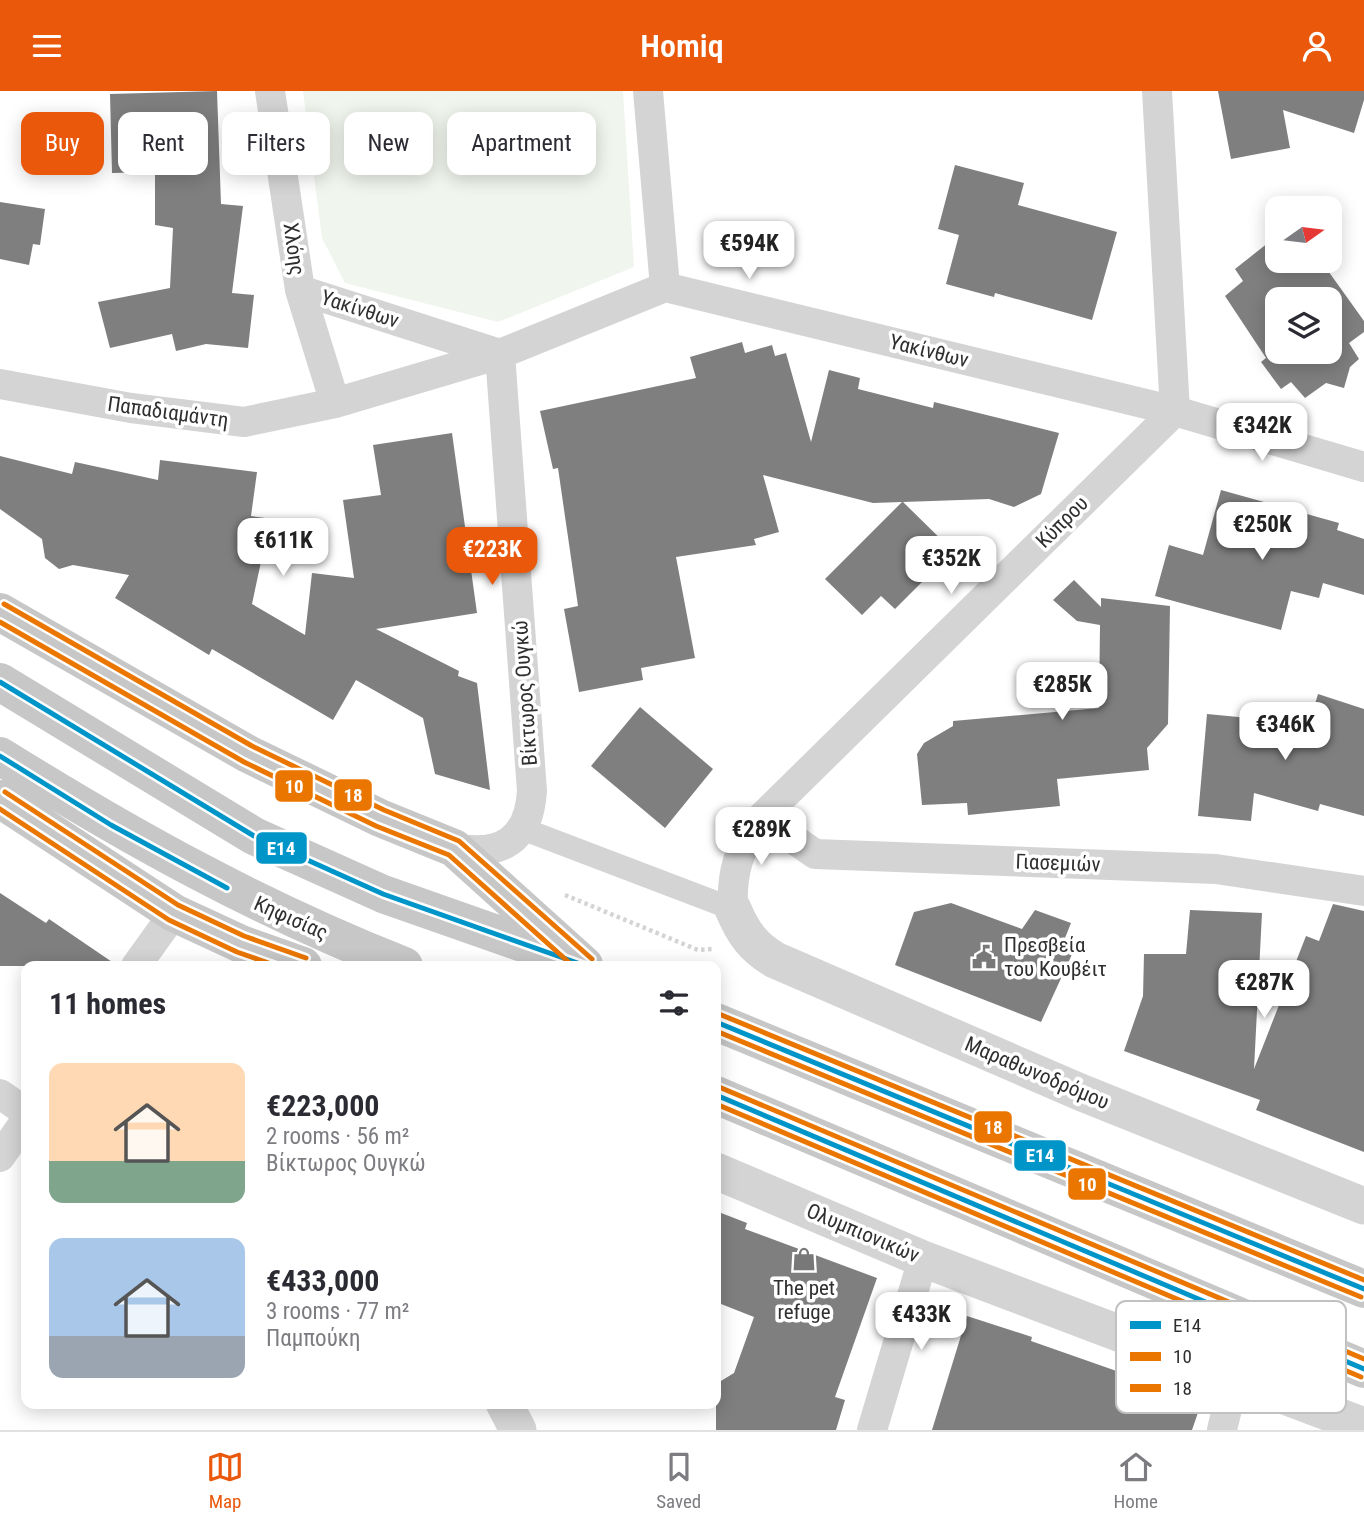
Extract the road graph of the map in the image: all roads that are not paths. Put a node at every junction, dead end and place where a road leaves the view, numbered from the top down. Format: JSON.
{"nodes":[{"id":1,"x":270,"y":91,"type":"edge"},
{"id":2,"x":649,"y":91,"type":"edge"},
{"id":3,"x":1157,"y":91,"type":"edge"},
{"id":4,"x":665,"y":287,"type":"junction"},
{"id":5,"x":300,"y":290,"type":"junction"},
{"id":6,"x":500,"y":354,"type":"junction"},
{"id":7,"x":0,"y":384,"type":"edge"},
{"id":8,"x":335,"y":403,"type":"junction"},
{"id":9,"x":1175,"y":411,"type":"junction"},
{"id":10,"x":1364,"y":467,"type":"edge"},
{"id":11,"x":0,"y":612,"type":"edge"},
{"id":12,"x":0,"y":681,"type":"edge"},
{"id":13,"x":0,"y":756,"type":"edge"},
{"id":14,"x":0,"y":799,"type":"edge"},
{"id":15,"x":762,"y":817,"type":"junction"},
{"id":16,"x":523,"y":829,"type":"junction"},
{"id":17,"x":454,"y":848,"type":"junction"},
{"id":18,"x":1364,"y":891,"type":"edge"},
{"id":19,"x":733,"y":909,"type":"junction"},
{"id":20,"x":174,"y":912,"type":"junction"},
{"id":21,"x":248,"y":955,"type":"edge"},
{"id":22,"x":140,"y":961,"type":"edge"},
{"id":23,"x":278,"y":961,"type":"edge"},
{"id":24,"x":393,"y":961,"type":"edge"},
{"id":25,"x":571,"y":961,"type":"edge"},
{"id":26,"x":579,"y":961,"type":"edge"},
{"id":27,"x":721,"y":1024,"type":"edge"},
{"id":28,"x":0,"y":1094,"type":"edge"},
{"id":29,"x":721,"y":1097,"type":"edge"},
{"id":30,"x":21,"y":1109,"type":"edge"},
{"id":31,"x":21,"y":1127,"type":"edge"},
{"id":32,"x":0,"y":1157,"type":"edge"},
{"id":33,"x":721,"y":1173,"type":"edge"},
{"id":34,"x":1364,"y":1206,"type":"edge"},
{"id":35,"x":923,"y":1259,"type":"junction"},
{"id":36,"x":1364,"y":1289,"type":"edge"},
{"id":37,"x":1203,"y":1301,"type":"edge"},
{"id":38,"x":1116,"y":1333,"type":"edge"},
{"id":39,"x":1346,"y":1361,"type":"edge"},
{"id":40,"x":1364,"y":1369,"type":"edge"},
{"id":41,"x":507,"y":1409,"type":"edge"},
{"id":42,"x":1328,"y":1413,"type":"edge"},
{"id":43,"x":1364,"y":1426,"type":"edge"},
{"id":44,"x":518,"y":1430,"type":"edge"},
{"id":45,"x":872,"y":1430,"type":"edge"}],
"edges":[{"from":1,"to":5,"type":"street","name":"Χλόης"},
{"from":2,"to":4,"type":"street"},
{"from":3,"to":9,"type":"street"},
{"from":4,"to":6,"type":"street"},
{"from":4,"to":9,"type":"street","name":"Υακίνθων"},
{"from":5,"to":6,"type":"street","name":"Υακίνθων"},
{"from":5,"to":8,"type":"street","name":"Χλόης"},
{"from":6,"to":8,"type":"street"},
{"from":6,"to":16,"type":"street","name":"Βίκτωρος Ουγκώ"},
{"from":7,"to":8,"type":"street","name":"Παπαδιαμάντη"},
{"from":9,"to":10,"type":"street","name":"Υακίνθων"},
{"from":9,"to":15,"type":"street","name":"Κύπρου"},
{"from":11,"to":17,"type":"main road"},
{"from":12,"to":25,"type":"main road"},
{"from":13,"to":24,"type":"main road","name":"Κηφισίας"},
{"from":14,"to":20,"type":"main road","name":"Κηφισίας"},
{"from":15,"to":18,"type":"street","name":"Γιασεμιών"},
{"from":15,"to":19,"type":"street","name":"Κύπρου"},
{"from":16,"to":17,"type":"street"},
{"from":16,"to":19,"type":"street"},
{"from":17,"to":26,"type":"main road"},
{"from":19,"to":34,"type":"street","name":"Μαραθωνοδρόμου"},
{"from":20,"to":21,"type":"main road","name":"Κηφισίας"},
{"from":20,"to":22,"type":"street"},
{"from":21,"to":23,"type":"main road","name":"Κηφισίας"},
{"from":27,"to":36,"type":"main road"},
{"from":28,"to":30,"type":"street"},
{"from":29,"to":37,"type":"main road"},
{"from":31,"to":32,"type":"street"},
{"from":33,"to":35,"type":"street","name":"Ολυμπιονικών"},
{"from":35,"to":38,"type":"street","name":"Ολυμπιονικών"},
{"from":35,"to":45,"type":"street"},
{"from":39,"to":40,"type":"main road"},
{"from":41,"to":44,"type":"street"},
{"from":42,"to":43,"type":"street","name":"Ολυμπιονικών"}]}
